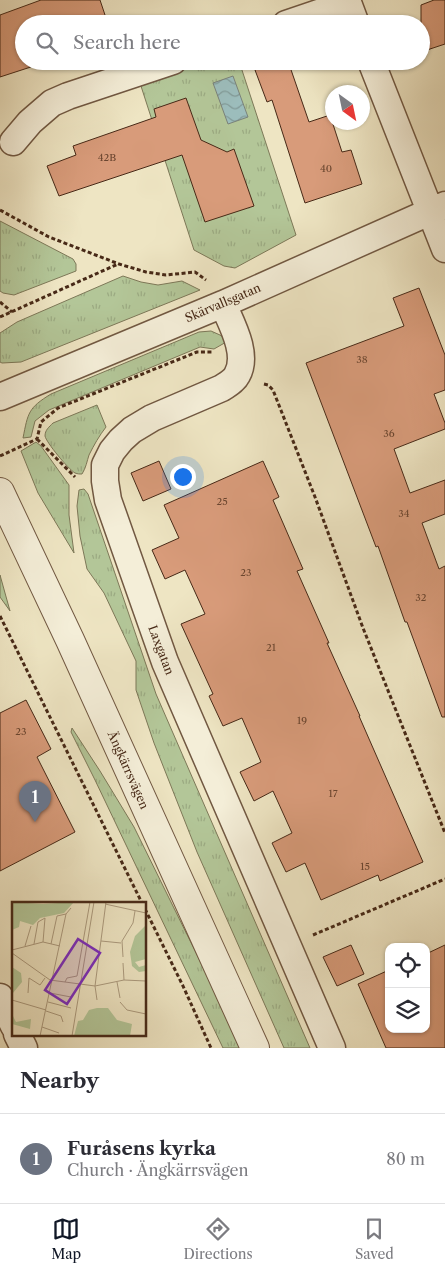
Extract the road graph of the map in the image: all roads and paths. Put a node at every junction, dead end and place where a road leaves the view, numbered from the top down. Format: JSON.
{"nodes":[{"id":1,"x":350,"y":9,"type":"edge"},
{"id":2,"x":324,"y":15,"type":"edge"},
{"id":3,"x":146,"y":70,"type":"edge"},
{"id":4,"x":375,"y":70,"type":"edge"},
{"id":5,"x":13,"y":142,"type":"dead end"},
{"id":6,"x":438,"y":208,"type":"edge"},
{"id":7,"x":0,"y":210,"type":"edge"},
{"id":8,"x":445,"y":249,"type":"edge"},
{"id":9,"x":119,"y":264,"type":"junction"},
{"id":10,"x":0,"y":302,"type":"edge"},
{"id":11,"x":223,"y":304,"type":"junction"},
{"id":12,"x":12,"y":312,"type":"junction"},
{"id":13,"x":0,"y":317,"type":"edge"},
{"id":14,"x":239,"y":340,"type":"junction"},
{"id":15,"x":237,"y":375,"type":"junction"},
{"id":16,"x":0,"y":397,"type":"edge"},
{"id":17,"x":37,"y":439,"type":"junction"},
{"id":18,"x":0,"y":456,"type":"edge"},
{"id":19,"x":0,"y":492,"type":"edge"},
{"id":20,"x":108,"y":500,"type":"junction"},
{"id":21,"x":0,"y":616,"type":"edge"},
{"id":22,"x":445,"y":833,"type":"edge"},
{"id":23,"x":445,"y":879,"type":"edge"},
{"id":24,"x":142,"y":902,"type":"edge"},
{"id":25,"x":146,"y":911,"type":"edge"},
{"id":26,"x":287,"y":946,"type":"junction"},
{"id":27,"x":0,"y":998,"type":"edge"},
{"id":28,"x":12,"y":1022,"type":"edge"},
{"id":29,"x":18,"y":1036,"type":"edge"},
{"id":30,"x":24,"y":1048,"type":"edge"},
{"id":31,"x":211,"y":1048,"type":"edge"},
{"id":32,"x":255,"y":1048,"type":"edge"},
{"id":33,"x":332,"y":1048,"type":"edge"}],
"edges":[{"from":1,"to":2,"type":"street"},
{"from":3,"to":5,"type":"street"},
{"from":4,"to":6,"type":"street"},
{"from":6,"to":8,"type":"street"},
{"from":6,"to":11,"type":"street","name":"Skärvallsgatan"},
{"from":7,"to":9,"type":"path"},
{"from":9,"to":11,"type":"path"},
{"from":9,"to":12,"type":"path"},
{"from":10,"to":12,"type":"path"},
{"from":11,"to":14,"type":"street"},
{"from":11,"to":16,"type":"street","name":"Skärvallsgatan"},
{"from":12,"to":13,"type":"path"},
{"from":14,"to":15,"type":"street"},
{"from":14,"to":17,"type":"path"},
{"from":15,"to":20,"type":"street","name":"Laxgatan"},
{"from":15,"to":22,"type":"path"},
{"from":17,"to":18,"type":"path"},
{"from":17,"to":20,"type":"path"},
{"from":19,"to":32,"type":"street","name":"Ängkärrsvägen"},
{"from":20,"to":26,"type":"street","name":"Laxgatan"},
{"from":21,"to":24,"type":"path"},
{"from":23,"to":26,"type":"path"},
{"from":25,"to":31,"type":"path"},
{"from":26,"to":33,"type":"street","name":"Laxgatan"},
{"from":27,"to":28,"type":"street"},
{"from":29,"to":30,"type":"street"}]}
